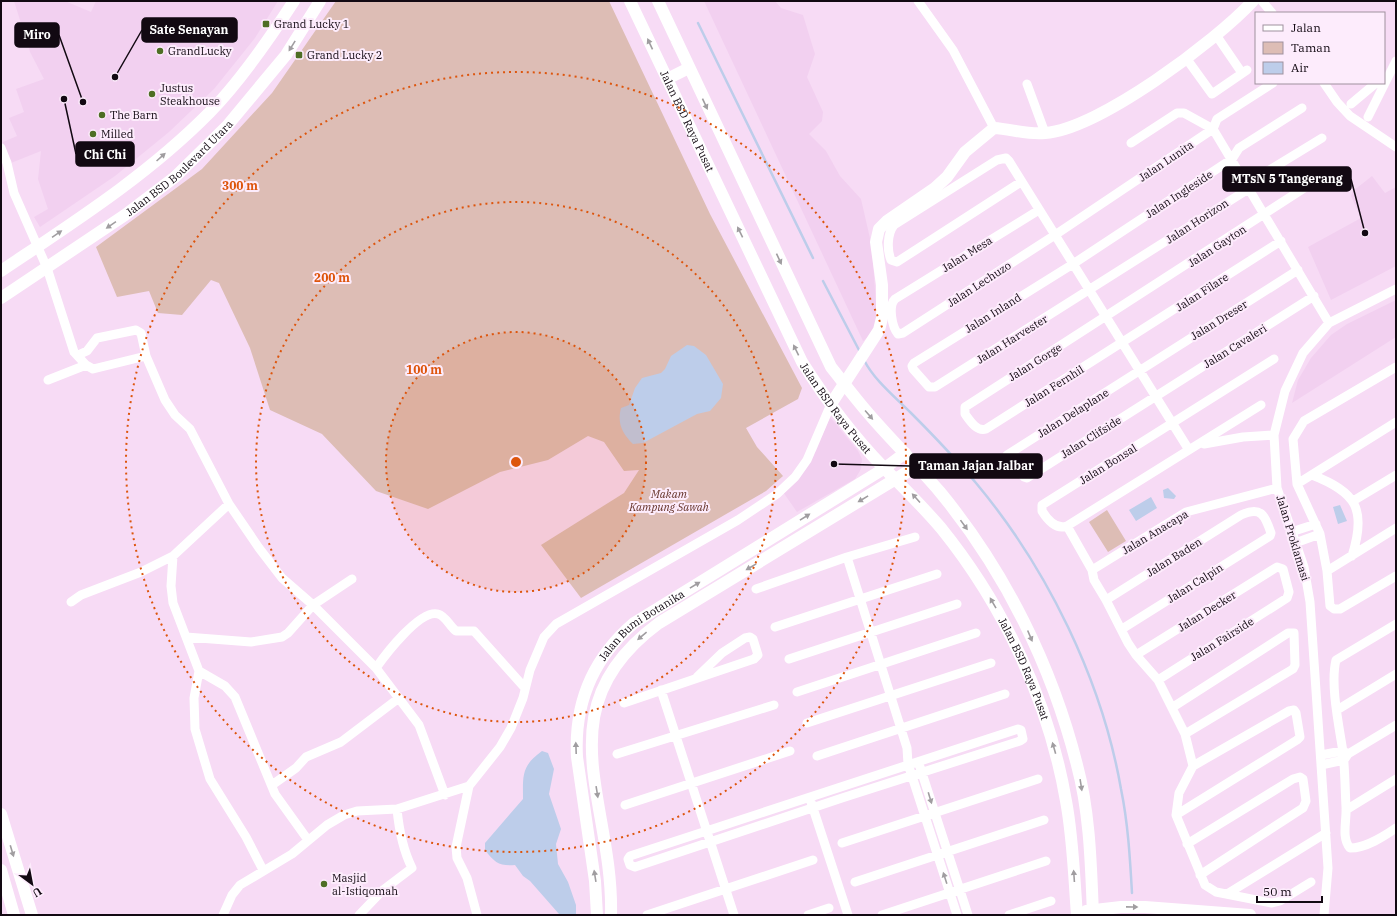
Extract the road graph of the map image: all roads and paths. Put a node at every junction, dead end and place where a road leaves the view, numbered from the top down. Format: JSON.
{"nodes":[{"id":1,"x":294,"y":1,"type":"edge"},
{"id":2,"x":320,"y":1,"type":"edge"},
{"id":3,"x":630,"y":1,"type":"edge"},
{"id":4,"x":658,"y":1,"type":"edge"},
{"id":5,"x":918,"y":1,"type":"edge"},
{"id":6,"x":1253,"y":1,"type":"edge"},
{"id":7,"x":1262,"y":1,"type":"edge"},
{"id":8,"x":1271,"y":12,"type":"edge"},
{"id":9,"x":1216,"y":35,"type":"junction"},
{"id":10,"x":1186,"y":58,"type":"junction"},
{"id":11,"x":1396,"y":61,"type":"edge"},
{"id":12,"x":689,"y":68,"type":"junction"},
{"id":13,"x":1392,"y":70,"type":"junction"},
{"id":14,"x":1385,"y":76,"type":"edge"},
{"id":15,"x":667,"y":79,"type":"junction"},
{"id":16,"x":1027,"y":84,"type":"dead end"},
{"id":17,"x":1270,"y":84,"type":"edge"},
{"id":18,"x":1325,"y":84,"type":"edge"},
{"id":19,"x":1375,"y":84,"type":"edge"},
{"id":20,"x":1385,"y":84,"type":"edge"},
{"id":21,"x":1385,"y":84,"type":"edge"},
{"id":22,"x":223,"y":96,"type":"junction"},
{"id":23,"x":1351,"y":104,"type":"dead end"},
{"id":24,"x":1302,"y":108,"type":"dead end"},
{"id":25,"x":241,"y":110,"type":"junction"},
{"id":26,"x":1368,"y":117,"type":"dead end"},
{"id":27,"x":994,"y":128,"type":"junction"},
{"id":28,"x":1213,"y":129,"type":"junction"},
{"id":29,"x":1045,"y":133,"type":"junction"},
{"id":30,"x":1322,"y":138,"type":"dead end"},
{"id":31,"x":1131,"y":143,"type":"dead end"},
{"id":32,"x":1396,"y":147,"type":"edge"},
{"id":33,"x":1,"y":148,"type":"edge"},
{"id":34,"x":1232,"y":159,"type":"junction"},
{"id":35,"x":1326,"y":174,"type":"dead end"},
{"id":36,"x":1021,"y":182,"type":"junction"},
{"id":37,"x":1250,"y":188,"type":"junction"},
{"id":38,"x":1039,"y":210,"type":"junction"},
{"id":39,"x":1265,"y":215,"type":"junction"},
{"id":40,"x":1055,"y":235,"type":"junction"},
{"id":41,"x":1281,"y":241,"type":"junction"},
{"id":42,"x":39,"y":246,"type":"junction"},
{"id":43,"x":1073,"y":264,"type":"junction"},
{"id":44,"x":47,"y":268,"type":"junction"},
{"id":45,"x":1298,"y":270,"type":"junction"},
{"id":46,"x":1,"y":271,"type":"edge"},
{"id":47,"x":1396,"y":289,"type":"edge"},
{"id":48,"x":1089,"y":290,"type":"junction"},
{"id":49,"x":1314,"y":296,"type":"junction"},
{"id":50,"x":1,"y":298,"type":"edge"},
{"id":51,"x":1106,"y":317,"type":"junction"},
{"id":52,"x":1329,"y":323,"type":"junction"},
{"id":53,"x":903,"y":333,"type":"joint"},
{"id":54,"x":1122,"y":343,"type":"junction"},
{"id":55,"x":78,"y":355,"type":"junction"},
{"id":56,"x":146,"y":356,"type":"junction"},
{"id":57,"x":1274,"y":359,"type":"dead end"},
{"id":58,"x":86,"y":365,"type":"junction"},
{"id":59,"x":1396,"y":367,"type":"edge"},
{"id":60,"x":1139,"y":370,"type":"junction"},
{"id":61,"x":48,"y":380,"type":"dead end"},
{"id":62,"x":844,"y":384,"type":"junction"},
{"id":63,"x":935,"y":387,"type":"joint"},
{"id":64,"x":1156,"y":396,"type":"junction"},
{"id":65,"x":831,"y":404,"type":"junction"},
{"id":66,"x":1261,"y":405,"type":"dead end"},
{"id":67,"x":1396,"y":422,"type":"edge"},
{"id":68,"x":1173,"y":424,"type":"junction"},
{"id":69,"x":986,"y":429,"type":"joint"},
{"id":70,"x":1274,"y":435,"type":"junction"},
{"id":71,"x":1198,"y":445,"type":"junction"},
{"id":72,"x":1190,"y":450,"type":"junction"},
{"id":73,"x":905,"y":453,"type":"junction"},
{"id":74,"x":917,"y":466,"type":"junction"},
{"id":75,"x":885,"y":468,"type":"junction"},
{"id":76,"x":1312,"y":475,"type":"junction"},
{"id":77,"x":1396,"y":475,"type":"edge"},
{"id":78,"x":1026,"y":478,"type":"joint"},
{"id":79,"x":896,"y":480,"type":"junction"},
{"id":80,"x":1297,"y":484,"type":"junction"},
{"id":81,"x":1277,"y":488,"type":"junction"},
{"id":82,"x":1353,"y":501,"type":"junction"},
{"id":83,"x":229,"y":504,"type":"junction"},
{"id":84,"x":1242,"y":515,"type":"joint"},
{"id":85,"x":1316,"y":524,"type":"junction"},
{"id":86,"x":1067,"y":526,"type":"junction"},
{"id":87,"x":1396,"y":528,"type":"edge"},
{"id":88,"x":1291,"y":532,"type":"junction"},
{"id":89,"x":1320,"y":534,"type":"junction"},
{"id":90,"x":915,"y":537,"type":"dead end"},
{"id":91,"x":1295,"y":543,"type":"junction"},
{"id":92,"x":173,"y":556,"type":"junction"},
{"id":93,"x":1352,"y":556,"type":"junction"},
{"id":94,"x":847,"y":558,"type":"junction"},
{"id":95,"x":1277,"y":567,"type":"joint"},
{"id":96,"x":1092,"y":570,"type":"junction"},
{"id":97,"x":1327,"y":572,"type":"junction"},
{"id":98,"x":937,"y":574,"type":"dead end"},
{"id":99,"x":1396,"y":576,"type":"edge"},
{"id":100,"x":352,"y":579,"type":"dead end"},
{"id":101,"x":756,"y":589,"type":"dead end"},
{"id":102,"x":859,"y":599,"type":"junction"},
{"id":103,"x":1106,"y":600,"type":"junction"},
{"id":104,"x":71,"y":602,"type":"dead end"},
{"id":105,"x":957,"y":604,"type":"dead end"},
{"id":106,"x":313,"y":605,"type":"junction"},
{"id":107,"x":1396,"y":624,"type":"edge"},
{"id":108,"x":775,"y":627,"type":"dead end"},
{"id":109,"x":1122,"y":629,"type":"junction"},
{"id":110,"x":869,"y":632,"type":"junction"},
{"id":111,"x":976,"y":633,"type":"dead end"},
{"id":112,"x":186,"y":637,"type":"junction"},
{"id":113,"x":1136,"y":655,"type":"junction"},
{"id":114,"x":789,"y":659,"type":"dead end"},
{"id":115,"x":991,"y":662,"type":"dead end"},
{"id":116,"x":880,"y":663,"type":"junction"},
{"id":117,"x":376,"y":668,"type":"junction"},
{"id":118,"x":199,"y":671,"type":"junction"},
{"id":119,"x":1396,"y":674,"type":"edge"},
{"id":120,"x":697,"y":677,"type":"junction"},
{"id":121,"x":1158,"y":680,"type":"junction"},
{"id":122,"x":525,"y":688,"type":"junction"},
{"id":123,"x":661,"y":690,"type":"junction"},
{"id":124,"x":797,"y":692,"type":"dead end"},
{"id":125,"x":1005,"y":694,"type":"dead end"},
{"id":126,"x":890,"y":696,"type":"junction"},
{"id":127,"x":399,"y":698,"type":"junction"},
{"id":128,"x":624,"y":703,"type":"dead end"},
{"id":129,"x":774,"y":705,"type":"dead end"},
{"id":130,"x":1173,"y":707,"type":"junction"},
{"id":131,"x":1337,"y":710,"type":"junction"},
{"id":132,"x":807,"y":723,"type":"dead end"},
{"id":133,"x":1396,"y":725,"type":"edge"},
{"id":134,"x":900,"y":728,"type":"junction"},
{"id":135,"x":1186,"y":734,"type":"junction"},
{"id":136,"x":675,"y":736,"type":"junction"},
{"id":137,"x":907,"y":748,"type":"junction"},
{"id":138,"x":790,"y":751,"type":"dead end"},
{"id":139,"x":617,"y":754,"type":"dead end"},
{"id":140,"x":1321,"y":755,"type":"junction"},
{"id":141,"x":1345,"y":755,"type":"junction"},
{"id":142,"x":817,"y":756,"type":"dead end"},
{"id":143,"x":918,"y":761,"type":"junction"},
{"id":144,"x":908,"y":764,"type":"junction"},
{"id":145,"x":1321,"y":765,"type":"junction"},
{"id":146,"x":1193,"y":766,"type":"junction"},
{"id":147,"x":922,"y":772,"type":"junction"},
{"id":148,"x":912,"y":776,"type":"junction"},
{"id":149,"x":1038,"y":779,"type":"dead end"},
{"id":150,"x":1396,"y":779,"type":"edge"},
{"id":151,"x":691,"y":782,"type":"junction"},
{"id":152,"x":272,"y":785,"type":"junction"},
{"id":153,"x":470,"y":786,"type":"junction"},
{"id":154,"x":445,"y":795,"type":"junction"},
{"id":155,"x":809,"y":797,"type":"junction"},
{"id":156,"x":625,"y":805,"type":"dead end"},
{"id":157,"x":813,"y":808,"type":"junction"},
{"id":158,"x":397,"y":809,"type":"junction"},
{"id":159,"x":1346,"y":810,"type":"junction"},
{"id":160,"x":934,"y":812,"type":"junction"},
{"id":161,"x":1,"y":814,"type":"edge"},
{"id":162,"x":1176,"y":815,"type":"junction"},
{"id":163,"x":925,"y":816,"type":"junction"},
{"id":164,"x":1044,"y":820,"type":"dead end"},
{"id":165,"x":602,"y":828,"type":"junction"},
{"id":166,"x":1396,"y":828,"type":"edge"},
{"id":167,"x":587,"y":829,"type":"junction"},
{"id":168,"x":707,"y":832,"type":"junction"},
{"id":169,"x":1326,"y":833,"type":"junction"},
{"id":170,"x":308,"y":840,"type":"junction"},
{"id":171,"x":710,"y":842,"type":"junction"},
{"id":172,"x":842,"y":843,"type":"dead end"},
{"id":173,"x":1187,"y":844,"type":"junction"},
{"id":174,"x":947,"y":852,"type":"junction"},
{"id":175,"x":937,"y":855,"type":"junction"},
{"id":176,"x":813,"y":860,"type":"dead end"},
{"id":177,"x":1046,"y":861,"type":"dead end"},
{"id":178,"x":1,"y":870,"type":"edge"},
{"id":179,"x":263,"y":870,"type":"junction"},
{"id":180,"x":1200,"y":875,"type":"junction"},
{"id":181,"x":855,"y":882,"type":"dead end"},
{"id":182,"x":1311,"y":882,"type":"dead end"},
{"id":183,"x":725,"y":889,"type":"junction"},
{"id":184,"x":959,"y":890,"type":"junction"},
{"id":185,"x":950,"y":893,"type":"junction"},
{"id":186,"x":1227,"y":894,"type":"junction"},
{"id":187,"x":1051,"y":901,"type":"dead end"},
{"id":188,"x":829,"y":908,"type":"dead end"},
{"id":189,"x":1171,"y":912,"type":"edge"},
{"id":190,"x":1076,"y":913,"type":"edge"},
{"id":191,"x":1093,"y":913,"type":"edge"},
{"id":192,"x":14,"y":915,"type":"edge"},
{"id":193,"x":32,"y":915,"type":"edge"},
{"id":194,"x":223,"y":915,"type":"edge"},
{"id":195,"x":360,"y":915,"type":"edge"},
{"id":196,"x":478,"y":915,"type":"edge"},
{"id":197,"x":597,"y":915,"type":"edge"},
{"id":198,"x":612,"y":915,"type":"edge"},
{"id":199,"x":647,"y":915,"type":"edge"},
{"id":200,"x":734,"y":915,"type":"edge"},
{"id":201,"x":808,"y":915,"type":"edge"},
{"id":202,"x":848,"y":915,"type":"edge"},
{"id":203,"x":882,"y":915,"type":"edge"},
{"id":204,"x":957,"y":915,"type":"edge"},
{"id":205,"x":968,"y":915,"type":"edge"},
{"id":206,"x":1009,"y":915,"type":"edge"},
{"id":207,"x":1250,"y":915,"type":"edge"},
{"id":208,"x":1324,"y":915,"type":"edge"}],
"edges":[{"from":1,"to":22,"type":"main road","name":"Jalan BSD Boulevard Utara"},
{"from":2,"to":25,"type":"main road","name":"Jalan BSD Boulevard Utara","one_way":true},
{"from":15,"to":3,"type":"main road","name":"Jalan BSD Raya Pusat","one_way":true},
{"from":4,"to":12,"type":"main road","name":"Jalan BSD Raya Pusat"},
{"from":5,"to":27,"type":"street"},
{"from":6,"to":9,"type":"main road"},
{"from":7,"to":8,"type":"street"},
{"from":9,"to":10,"type":"main road"},
{"from":9,"to":10,"type":"street"},
{"from":10,"to":29,"type":"main road"},
{"from":11,"to":13,"type":"street"},
{"from":12,"to":15,"type":"main road"},
{"from":12,"to":62,"type":"main road","name":"Jalan BSD Raya Pusat","one_way":true},
{"from":13,"to":14,"type":"street"},
{"from":13,"to":20,"type":"street"},
{"from":65,"to":15,"type":"main road","name":"Jalan BSD Raya Pusat","one_way":true},
{"from":16,"to":29,"type":"street"},
{"from":17,"to":28,"type":"street","name":"Jalan Lunita"},
{"from":18,"to":32,"type":"street"},
{"from":19,"to":23,"type":"street"},
{"from":21,"to":26,"type":"street"},
{"from":22,"to":25,"type":"main road"},
{"from":42,"to":22,"type":"main road","name":"Jalan BSD Boulevard Utara","one_way":true},
{"from":24,"to":34,"type":"street","name":"Jalan Ingleside"},
{"from":25,"to":44,"type":"main road","name":"Jalan BSD Boulevard Utara","one_way":true},
{"from":27,"to":29,"type":"main road"},
{"from":27,"to":62,"type":"main road"},
{"from":28,"to":31,"type":"street"},
{"from":28,"to":34,"type":"street"},
{"from":28,"to":40,"type":"street","name":"Jalan Lunita"},
{"from":30,"to":37,"type":"street","name":"Jalan Horizon"},
{"from":33,"to":42,"type":"street"},
{"from":34,"to":37,"type":"street"},
{"from":34,"to":43,"type":"street","name":"Jalan Ingleside"},
{"from":35,"to":39,"type":"street","name":"Jalan Gayton"},
{"from":36,"to":36,"type":"street"},
{"from":36,"to":38,"type":"street"},
{"from":37,"to":39,"type":"street"},
{"from":37,"to":48,"type":"street","name":"Jalan Horizon"},
{"from":38,"to":40,"type":"street"},
{"from":38,"to":53,"type":"street","name":"Jalan Mesa"},
{"from":39,"to":41,"type":"street"},
{"from":39,"to":51,"type":"street","name":"Jalan Gayton"},
{"from":40,"to":43,"type":"street"},
{"from":40,"to":53,"type":"street","name":"Jalan Lechuzo"},
{"from":41,"to":45,"type":"street"},
{"from":41,"to":54,"type":"street","name":"Jalan Filare"},
{"from":42,"to":44,"type":"street"},
{"from":42,"to":46,"type":"main road","name":"Jalan BSD Boulevard Utara"},
{"from":43,"to":48,"type":"street"},
{"from":43,"to":63,"type":"street","name":"Jalan Inland"},
{"from":44,"to":50,"type":"main road","name":"Jalan BSD Boulevard Utara"},
{"from":44,"to":55,"type":"street"},
{"from":45,"to":49,"type":"street"},
{"from":45,"to":60,"type":"street","name":"Jalan Dreser"},
{"from":47,"to":52,"type":"street","name":"Jalan Proklamasi"},
{"from":48,"to":51,"type":"street"},
{"from":48,"to":63,"type":"street","name":"Jalan Harvester"},
{"from":49,"to":52,"type":"street"},
{"from":49,"to":64,"type":"street","name":"Jalan Cavaleri"},
{"from":51,"to":54,"type":"street"},
{"from":51,"to":69,"type":"street","name":"Jalan Gorge"},
{"from":52,"to":70,"type":"street","name":"Jalan Proklamasi"},
{"from":54,"to":60,"type":"street"},
{"from":54,"to":69,"type":"street","name":"Jalan Fernhil"},
{"from":55,"to":56,"type":"street"},
{"from":55,"to":58,"type":"street"},
{"from":56,"to":58,"type":"street"},
{"from":56,"to":83,"type":"street"},
{"from":57,"to":68,"type":"street","name":"Jalan Bonsal"},
{"from":58,"to":61,"type":"street"},
{"from":59,"to":80,"type":"street"},
{"from":60,"to":64,"type":"street"},
{"from":60,"to":78,"type":"street","name":"Jalan Delaplane"},
{"from":62,"to":65,"type":"main road"},
{"from":62,"to":73,"type":"main road","name":"Jalan BSD Raya Pusat","one_way":true},
{"from":64,"to":68,"type":"street"},
{"from":64,"to":78,"type":"street","name":"Jalan Clifside"},
{"from":65,"to":75,"type":"main road","name":"Jalan BSD Raya Pusat"},
{"from":65,"to":122,"type":"street"},
{"from":66,"to":71,"type":"street"},
{"from":67,"to":76,"type":"street"},
{"from":68,"to":72,"type":"street"},
{"from":68,"to":86,"type":"street","name":"Jalan Bonsal"},
{"from":70,"to":71,"type":"street"},
{"from":70,"to":81,"type":"street","name":"Jalan Proklamasi"},
{"from":71,"to":72,"type":"street"},
{"from":72,"to":86,"type":"street"},
{"from":73,"to":74,"type":"main road","name":"Jalan BSD Raya Pusat"},
{"from":73,"to":75,"type":"main road","name":"Jalan Bumi Botanika"},
{"from":74,"to":79,"type":"main road","name":"Jalan Bumi Botanika"},
{"from":74,"to":191,"type":"main road","name":"Jalan BSD Raya Pusat","one_way":true},
{"from":75,"to":79,"type":"main road","name":"Jalan BSD Raya Pusat"},
{"from":167,"to":75,"type":"main road","name":"Jalan Bumi Botanika","one_way":true},
{"from":76,"to":80,"type":"street"},
{"from":76,"to":82,"type":"street"},
{"from":77,"to":82,"type":"street"},
{"from":79,"to":165,"type":"main road","name":"Jalan Bumi Botanika","one_way":true},
{"from":190,"to":79,"type":"main road","name":"Jalan BSD Raya Pusat","one_way":true},
{"from":80,"to":85,"type":"street"},
{"from":81,"to":88,"type":"street","name":"Jalan Proklamasi"},
{"from":81,"to":96,"type":"street","name":"Jalan Anacapa"},
{"from":82,"to":93,"type":"street"},
{"from":83,"to":92,"type":"street"},
{"from":83,"to":106,"type":"street"},
{"from":84,"to":103,"type":"street","name":"Jalan Baden"},
{"from":84,"to":109,"type":"street","name":"Jalan Calpin"},
{"from":85,"to":88,"type":"street"},
{"from":85,"to":89,"type":"street"},
{"from":86,"to":96,"type":"street"},
{"from":87,"to":93,"type":"street"},
{"from":88,"to":91,"type":"street","name":"Jalan Proklamasi"},
{"from":89,"to":91,"type":"street"},
{"from":89,"to":97,"type":"street"},
{"from":90,"to":94,"type":"street"},
{"from":91,"to":140,"type":"street","name":"Jalan Proklamasi"},
{"from":92,"to":104,"type":"street"},
{"from":92,"to":112,"type":"street"},
{"from":93,"to":97,"type":"street"},
{"from":94,"to":101,"type":"street"},
{"from":94,"to":102,"type":"street"},
{"from":95,"to":113,"type":"street","name":"Jalan Decker"},
{"from":95,"to":121,"type":"street","name":"Jalan Fairside"},
{"from":96,"to":103,"type":"street"},
{"from":97,"to":99,"type":"street"},
{"from":98,"to":102,"type":"street"},
{"from":100,"to":106,"type":"street"},
{"from":102,"to":108,"type":"street"},
{"from":102,"to":110,"type":"street"},
{"from":103,"to":109,"type":"street"},
{"from":105,"to":110,"type":"street"},
{"from":106,"to":112,"type":"street"},
{"from":106,"to":117,"type":"street"},
{"from":107,"to":131,"type":"street"},
{"from":109,"to":113,"type":"street"},
{"from":110,"to":114,"type":"street"},
{"from":110,"to":116,"type":"street"},
{"from":111,"to":116,"type":"street"},
{"from":112,"to":118,"type":"street"},
{"from":113,"to":121,"type":"street"},
{"from":115,"to":126,"type":"street"},
{"from":116,"to":124,"type":"street"},
{"from":116,"to":126,"type":"street"},
{"from":117,"to":122,"type":"street"},
{"from":117,"to":127,"type":"street"},
{"from":118,"to":152,"type":"street"},
{"from":118,"to":179,"type":"street"},
{"from":119,"to":131,"type":"street"},
{"from":120,"to":120,"type":"street"},
{"from":120,"to":123,"type":"street"},
{"from":121,"to":130,"type":"street"},
{"from":122,"to":153,"type":"street"},
{"from":123,"to":128,"type":"street"},
{"from":123,"to":136,"type":"street"},
{"from":125,"to":134,"type":"street"},
{"from":126,"to":132,"type":"street"},
{"from":126,"to":134,"type":"street"},
{"from":127,"to":152,"type":"street"},
{"from":127,"to":154,"type":"street"},
{"from":129,"to":136,"type":"street"},
{"from":130,"to":135,"type":"street"},
{"from":130,"to":135,"type":"street"},
{"from":131,"to":141,"type":"street"},
{"from":133,"to":141,"type":"street"},
{"from":134,"to":137,"type":"street"},
{"from":134,"to":142,"type":"street"},
{"from":135,"to":146,"type":"street"},
{"from":136,"to":139,"type":"street"},
{"from":136,"to":151,"type":"street"},
{"from":137,"to":143,"type":"street"},
{"from":137,"to":144,"type":"street"},
{"from":138,"to":151,"type":"street"},
{"from":140,"to":141,"type":"street"},
{"from":140,"to":145,"type":"street","name":"Jalan Proklamasi"},
{"from":141,"to":145,"type":"street"},
{"from":141,"to":159,"type":"street"},
{"from":143,"to":144,"type":"street"},
{"from":143,"to":147,"type":"street"},
{"from":143,"to":147,"type":"street"},
{"from":144,"to":148,"type":"street"},
{"from":144,"to":155,"type":"street"},
{"from":145,"to":169,"type":"street","name":"Jalan Proklamasi"},
{"from":146,"to":162,"type":"street"},
{"from":146,"to":162,"type":"street"},
{"from":147,"to":148,"type":"street"},
{"from":147,"to":160,"type":"street","one_way":true},
{"from":148,"to":157,"type":"street"},
{"from":148,"to":163,"type":"street"},
{"from":149,"to":160,"type":"street"},
{"from":150,"to":159,"type":"street"},
{"from":151,"to":156,"type":"street"},
{"from":151,"to":168,"type":"street"},
{"from":152,"to":170,"type":"street"},
{"from":153,"to":154,"type":"street"},
{"from":153,"to":196,"type":"street"},
{"from":154,"to":158,"type":"street"},
{"from":155,"to":157,"type":"street"},
{"from":155,"to":168,"type":"street"},
{"from":157,"to":171,"type":"street"},
{"from":157,"to":202,"type":"street"},
{"from":158,"to":170,"type":"street"},
{"from":158,"to":195,"type":"street"},
{"from":159,"to":166,"type":"street"},
{"from":160,"to":163,"type":"street"},
{"from":160,"to":174,"type":"street"},
{"from":161,"to":193,"type":"main road","one_way":true},
{"from":162,"to":173,"type":"street"},
{"from":163,"to":172,"type":"street"},
{"from":163,"to":175,"type":"street"},
{"from":164,"to":174,"type":"street"},
{"from":165,"to":167,"type":"main road"},
{"from":165,"to":198,"type":"main road","name":"Jalan Bumi Botanika"},
{"from":197,"to":167,"type":"main road","name":"Jalan Bumi Botanika","one_way":true},
{"from":168,"to":171,"type":"street"},
{"from":168,"to":171,"type":"street"},
{"from":169,"to":186,"type":"street"},
{"from":169,"to":208,"type":"street","name":"Jalan Proklamasi"},
{"from":170,"to":179,"type":"street"},
{"from":171,"to":183,"type":"street"},
{"from":173,"to":180,"type":"street"},
{"from":173,"to":180,"type":"street"},
{"from":174,"to":175,"type":"street"},
{"from":174,"to":184,"type":"street"},
{"from":175,"to":181,"type":"street"},
{"from":185,"to":175,"type":"street","one_way":true},
{"from":176,"to":183,"type":"street"},
{"from":177,"to":184,"type":"street"},
{"from":178,"to":192,"type":"main road"},
{"from":179,"to":194,"type":"street"},
{"from":180,"to":186,"type":"street"},
{"from":182,"to":186,"type":"street"},
{"from":183,"to":199,"type":"street"},
{"from":183,"to":200,"type":"street"},
{"from":184,"to":185,"type":"street"},
{"from":184,"to":205,"type":"street"},
{"from":185,"to":203,"type":"street"},
{"from":185,"to":204,"type":"street"},
{"from":187,"to":206,"type":"street"},
{"from":188,"to":201,"type":"street"},
{"from":191,"to":189,"type":"main road","one_way":true},
{"from":189,"to":207,"type":"main road"},
{"from":190,"to":191,"type":"main road"}]}
